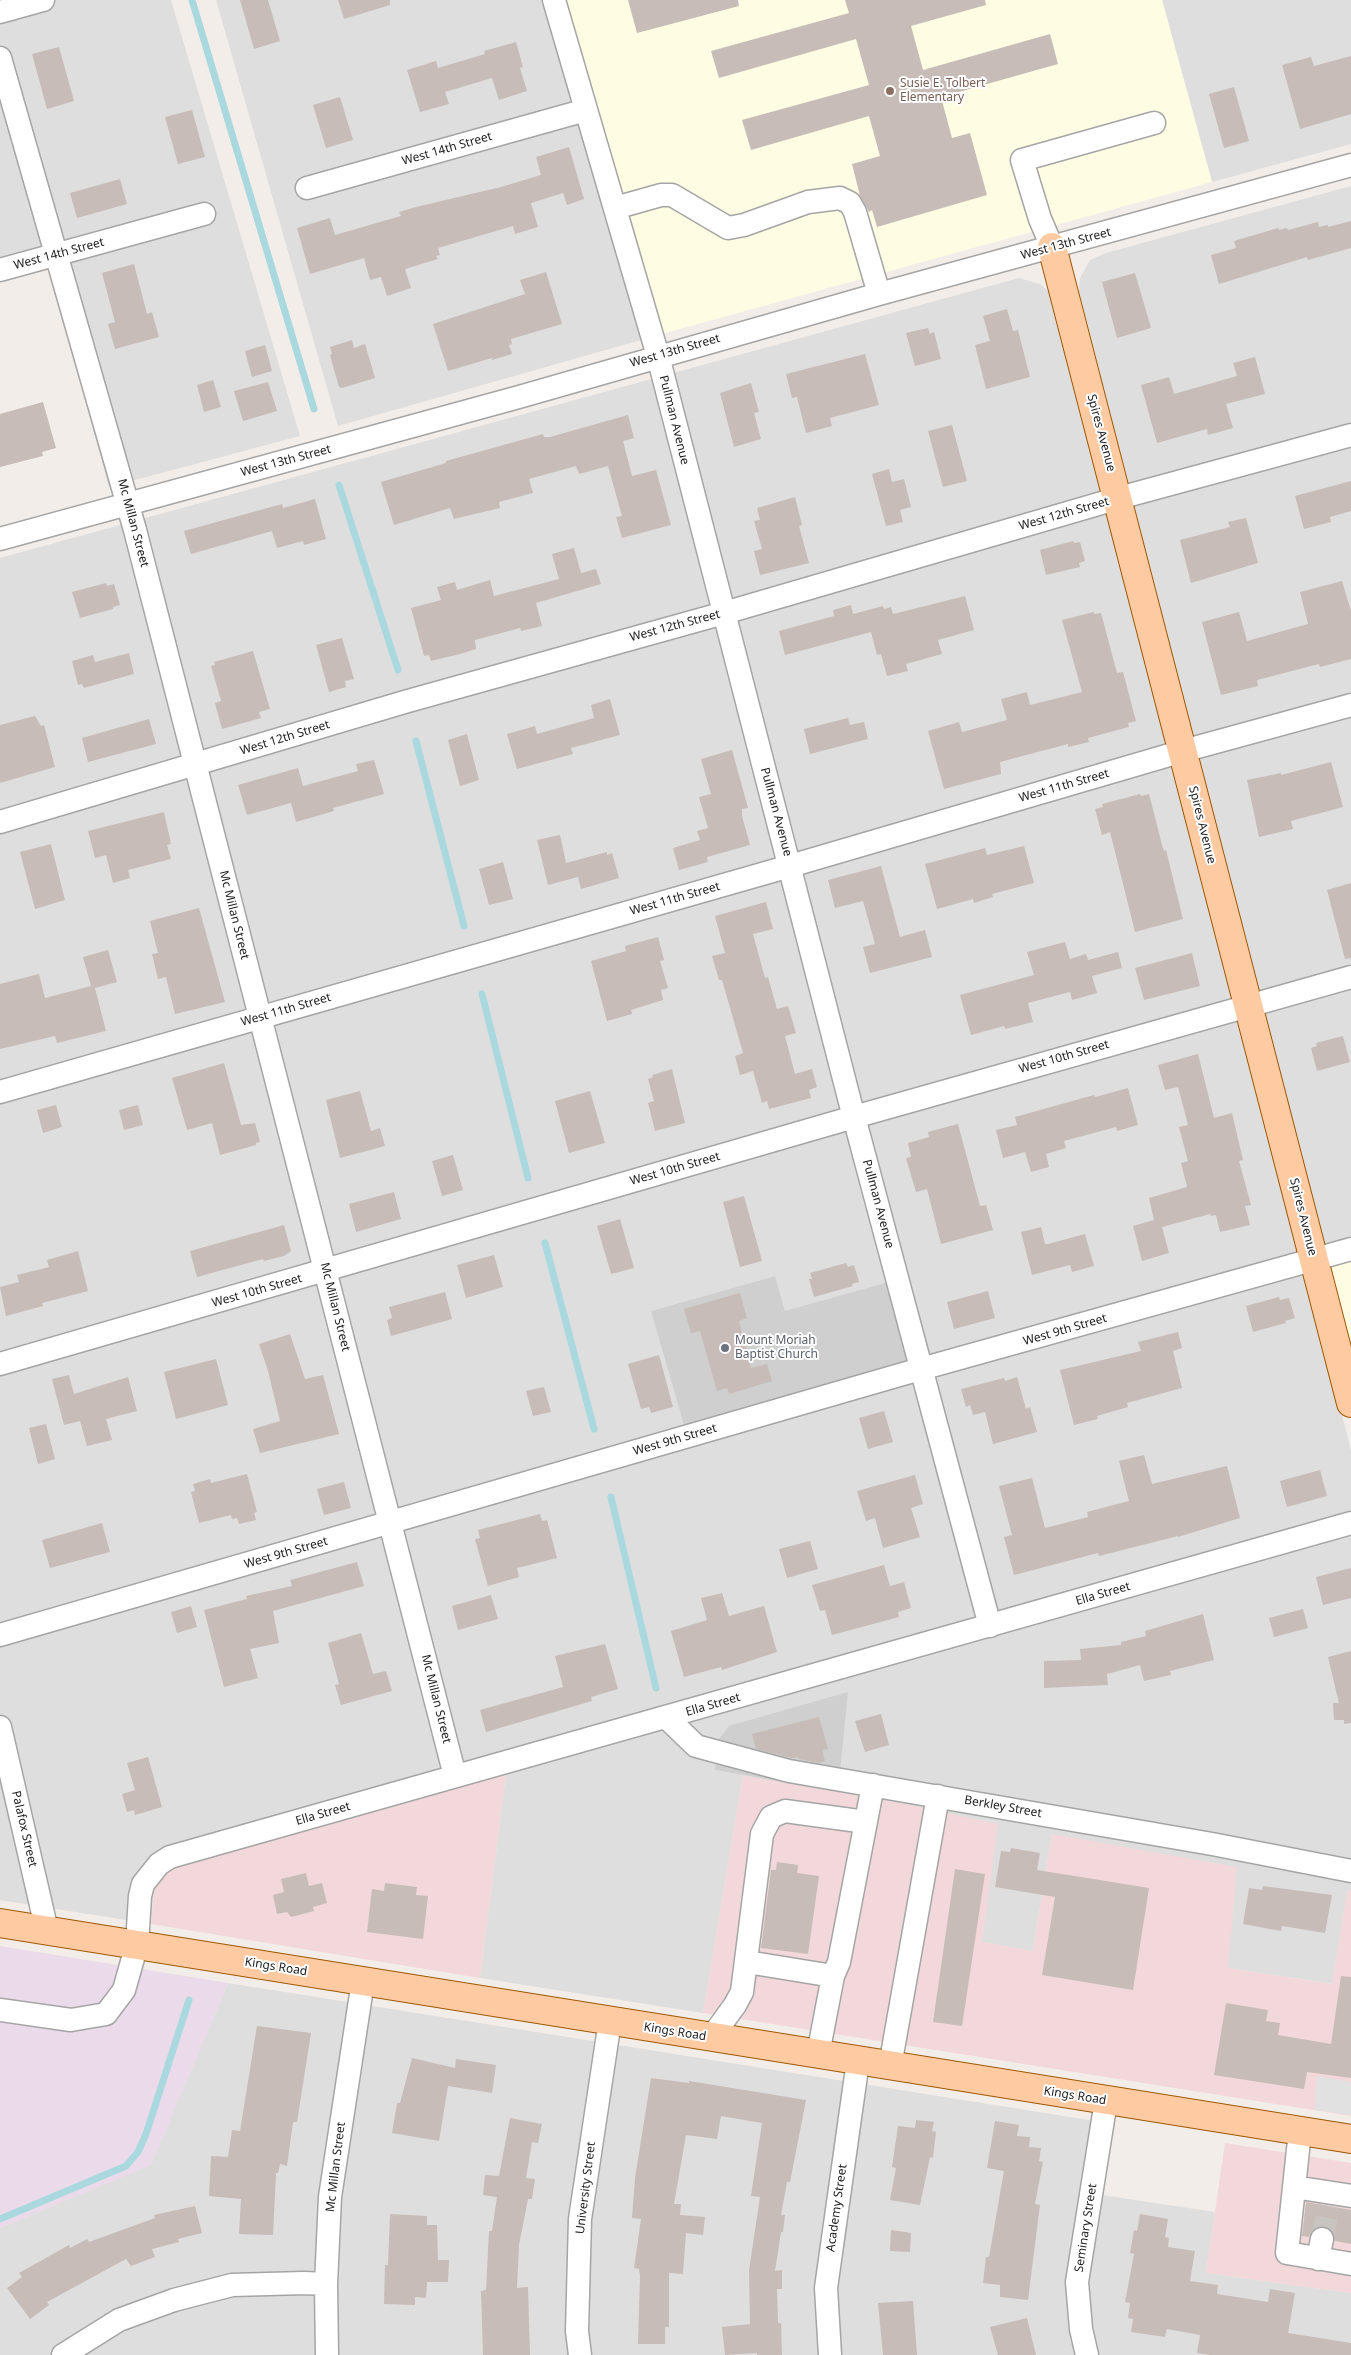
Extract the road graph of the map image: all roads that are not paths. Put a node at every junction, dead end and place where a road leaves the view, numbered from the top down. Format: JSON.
{"nodes":[{"id":1,"x":43,"y":0,"type":"edge"},
{"id":2,"x":554,"y":0,"type":"edge"},
{"id":3,"x":0,"y":12,"type":"edge"},
{"id":4,"x":0,"y":58,"type":"edge"},
{"id":5,"x":586,"y":110,"type":"junction"},
{"id":6,"x":1154,"y":123,"type":"dead end"},
{"id":7,"x":1351,"y":165,"type":"edge"},
{"id":8,"x":307,"y":188,"type":"dead end"},
{"id":9,"x":615,"y":208,"type":"junction"},
{"id":10,"x":204,"y":214,"type":"dead end"},
{"id":11,"x":1052,"y":248,"type":"junction"},
{"id":12,"x":57,"y":254,"type":"junction"},
{"id":13,"x":0,"y":270,"type":"edge"},
{"id":14,"x":879,"y":294,"type":"junction"},
{"id":15,"x":658,"y":356,"type":"junction"},
{"id":16,"x":1351,"y":435,"type":"edge"},
{"id":17,"x":1119,"y":498,"type":"junction"},
{"id":18,"x":128,"y":504,"type":"junction"},
{"id":19,"x":0,"y":539,"type":"edge"},
{"id":20,"x":724,"y":613,"type":"junction"},
{"id":21,"x":1351,"y":705,"type":"edge"},
{"id":22,"x":1183,"y":751,"type":"junction"},
{"id":23,"x":196,"y":765,"type":"junction"},
{"id":24,"x":0,"y":822,"type":"edge"},
{"id":25,"x":790,"y":866,"type":"junction"},
{"id":26,"x":1351,"y":977,"type":"edge"},
{"id":27,"x":1248,"y":1005,"type":"junction"},
{"id":28,"x":260,"y":1018,"type":"junction"},
{"id":29,"x":0,"y":1092,"type":"edge"},
{"id":30,"x":854,"y":1116,"type":"junction"},
{"id":31,"x":1351,"y":1249,"type":"edge"},
{"id":32,"x":1313,"y":1259,"type":"junction"},
{"id":33,"x":326,"y":1271,"type":"junction"},
{"id":34,"x":0,"y":1364,"type":"edge"},
{"id":35,"x":922,"y":1370,"type":"junction"},
{"id":36,"x":1351,"y":1402,"type":"edge"},
{"id":37,"x":391,"y":1523,"type":"junction"},
{"id":38,"x":1351,"y":1523,"type":"edge"},
{"id":39,"x":990,"y":1626,"type":"junction"},
{"id":40,"x":0,"y":1635,"type":"edge"},
{"id":41,"x":667,"y":1718,"type":"junction"},
{"id":42,"x":0,"y":1727,"type":"edge"},
{"id":43,"x":455,"y":1776,"type":"junction"},
{"id":44,"x":873,"y":1785,"type":"junction"},
{"id":45,"x":938,"y":1796,"type":"junction"},
{"id":46,"x":866,"y":1822,"type":"junction"},
{"id":47,"x":1351,"y":1871,"type":"edge"},
{"id":48,"x":0,"y":1923,"type":"edge"},
{"id":49,"x":47,"y":1931,"type":"junction"},
{"id":50,"x":137,"y":1944,"type":"junction"},
{"id":51,"x":747,"y":1962,"type":"junction"},
{"id":52,"x":833,"y":1976,"type":"junction"},
{"id":53,"x":363,"y":1981,"type":"junction"},
{"id":54,"x":0,"y":2010,"type":"edge"},
{"id":55,"x":610,"y":2021,"type":"junction"},
{"id":56,"x":711,"y":2038,"type":"junction"},
{"id":57,"x":818,"y":2054,"type":"junction"},
{"id":58,"x":858,"y":2061,"type":"junction"},
{"id":59,"x":890,"y":2066,"type":"junction"},
{"id":60,"x":1106,"y":2101,"type":"junction"},
{"id":61,"x":1300,"y":2132,"type":"junction"},
{"id":62,"x":1351,"y":2140,"type":"edge"},
{"id":63,"x":1294,"y":2187,"type":"junction"},
{"id":64,"x":1337,"y":2198,"type":"edge"},
{"id":65,"x":1351,"y":2264,"type":"edge"},
{"id":66,"x":326,"y":2284,"type":"junction"},
{"id":67,"x":63,"y":2355,"type":"edge"},
{"id":68,"x":327,"y":2355,"type":"edge"},
{"id":69,"x":580,"y":2355,"type":"edge"},
{"id":70,"x":830,"y":2355,"type":"edge"},
{"id":71,"x":1087,"y":2355,"type":"edge"}],
"edges":[{"from":1,"to":3,"type":"street"},
{"from":2,"to":5,"type":"street","name":"Pullman Avenue"},
{"from":4,"to":12,"type":"street","name":"Mc Millan Street"},
{"from":5,"to":8,"type":"street","name":"West 14th Street"},
{"from":5,"to":9,"type":"street","name":"Pullman Avenue"},
{"from":6,"to":11,"type":"street"},
{"from":7,"to":11,"type":"street","name":"West 13th Street"},
{"from":9,"to":14,"type":"street"},
{"from":9,"to":15,"type":"street","name":"Pullman Avenue"},
{"from":10,"to":12,"type":"street","name":"West 14th Street"},
{"from":11,"to":14,"type":"street","name":"West 13th Street"},
{"from":11,"to":17,"type":"main road","name":"Spires Avenue"},
{"from":12,"to":13,"type":"street","name":"West 14th Street"},
{"from":12,"to":18,"type":"street","name":"Mc Millan Street"},
{"from":14,"to":15,"type":"street","name":"West 13th Street"},
{"from":15,"to":18,"type":"street","name":"West 13th Street"},
{"from":15,"to":20,"type":"street","name":"Pullman Avenue"},
{"from":16,"to":17,"type":"street","name":"West 12th Street"},
{"from":17,"to":20,"type":"street","name":"West 12th Street"},
{"from":17,"to":22,"type":"main road","name":"Spires Avenue"},
{"from":18,"to":19,"type":"street","name":"West 13th Street"},
{"from":18,"to":23,"type":"street","name":"Mc Millan Street"},
{"from":20,"to":23,"type":"street","name":"West 12th Street"},
{"from":20,"to":25,"type":"street","name":"Pullman Avenue"},
{"from":21,"to":22,"type":"street","name":"West 11th Street"},
{"from":22,"to":25,"type":"street","name":"West 11th Street"},
{"from":22,"to":27,"type":"main road","name":"Spires Avenue"},
{"from":23,"to":24,"type":"street","name":"West 12th Street"},
{"from":23,"to":28,"type":"street","name":"Mc Millan Street"},
{"from":25,"to":28,"type":"street","name":"West 11th Street"},
{"from":25,"to":30,"type":"street","name":"Pullman Avenue"},
{"from":26,"to":27,"type":"street","name":"West 10th Street"},
{"from":27,"to":30,"type":"street","name":"West 10th Street"},
{"from":27,"to":32,"type":"main road","name":"Spires Avenue"},
{"from":28,"to":29,"type":"street","name":"West 11th Street"},
{"from":28,"to":33,"type":"street","name":"Mc Millan Street"},
{"from":30,"to":33,"type":"street","name":"West 10th Street"},
{"from":30,"to":35,"type":"street","name":"Pullman Avenue"},
{"from":31,"to":32,"type":"street","name":"West 9th Street"},
{"from":32,"to":35,"type":"street","name":"West 9th Street"},
{"from":32,"to":36,"type":"main road","name":"Spires Avenue"},
{"from":33,"to":34,"type":"street","name":"West 10th Street"},
{"from":33,"to":37,"type":"street","name":"Mc Millan Street"},
{"from":35,"to":37,"type":"street","name":"West 9th Street"},
{"from":35,"to":39,"type":"street","name":"Pullman Avenue"},
{"from":37,"to":40,"type":"street","name":"West 9th Street"},
{"from":37,"to":43,"type":"street","name":"Mc Millan Street"},
{"from":38,"to":39,"type":"street","name":"Ella Street"},
{"from":39,"to":41,"type":"street","name":"Ella Street"},
{"from":41,"to":43,"type":"street","name":"Ella Street"},
{"from":41,"to":44,"type":"street","name":"Berkley Street"},
{"from":42,"to":49,"type":"street","name":"Palafox Street"},
{"from":43,"to":50,"type":"street","name":"Ella Street"},
{"from":44,"to":45,"type":"street","name":"Berkley Street"},
{"from":44,"to":46,"type":"street"},
{"from":45,"to":47,"type":"street","name":"Berkley Street"},
{"from":45,"to":59,"type":"street"},
{"from":46,"to":51,"type":"street"},
{"from":46,"to":52,"type":"street"},
{"from":48,"to":49,"type":"main road","name":"Kings Road"},
{"from":49,"to":50,"type":"main road","name":"Kings Road"},
{"from":50,"to":53,"type":"main road","name":"Kings Road"},
{"from":50,"to":54,"type":"street","name":"Ella Street"},
{"from":51,"to":52,"type":"street"},
{"from":51,"to":56,"type":"street"},
{"from":52,"to":57,"type":"street"},
{"from":53,"to":55,"type":"main road","name":"Kings Road"},
{"from":53,"to":66,"type":"street","name":"Mc Millan Street"},
{"from":55,"to":56,"type":"main road","name":"Kings Road"},
{"from":55,"to":69,"type":"street","name":"University Street"},
{"from":56,"to":57,"type":"main road","name":"Kings Road"},
{"from":57,"to":58,"type":"main road","name":"Kings Road"},
{"from":58,"to":59,"type":"main road","name":"Kings Road"},
{"from":58,"to":70,"type":"street","name":"Academy Street"},
{"from":59,"to":60,"type":"main road","name":"Kings Road"},
{"from":60,"to":61,"type":"main road","name":"Kings Road"},
{"from":60,"to":71,"type":"street","name":"Seminary Street"},
{"from":61,"to":62,"type":"main road","name":"Kings Road"},
{"from":61,"to":63,"type":"street"},
{"from":63,"to":64,"type":"street"},
{"from":63,"to":65,"type":"street"},
{"from":66,"to":67,"type":"street"},
{"from":66,"to":68,"type":"street","name":"Mc Millan Street"}]}
